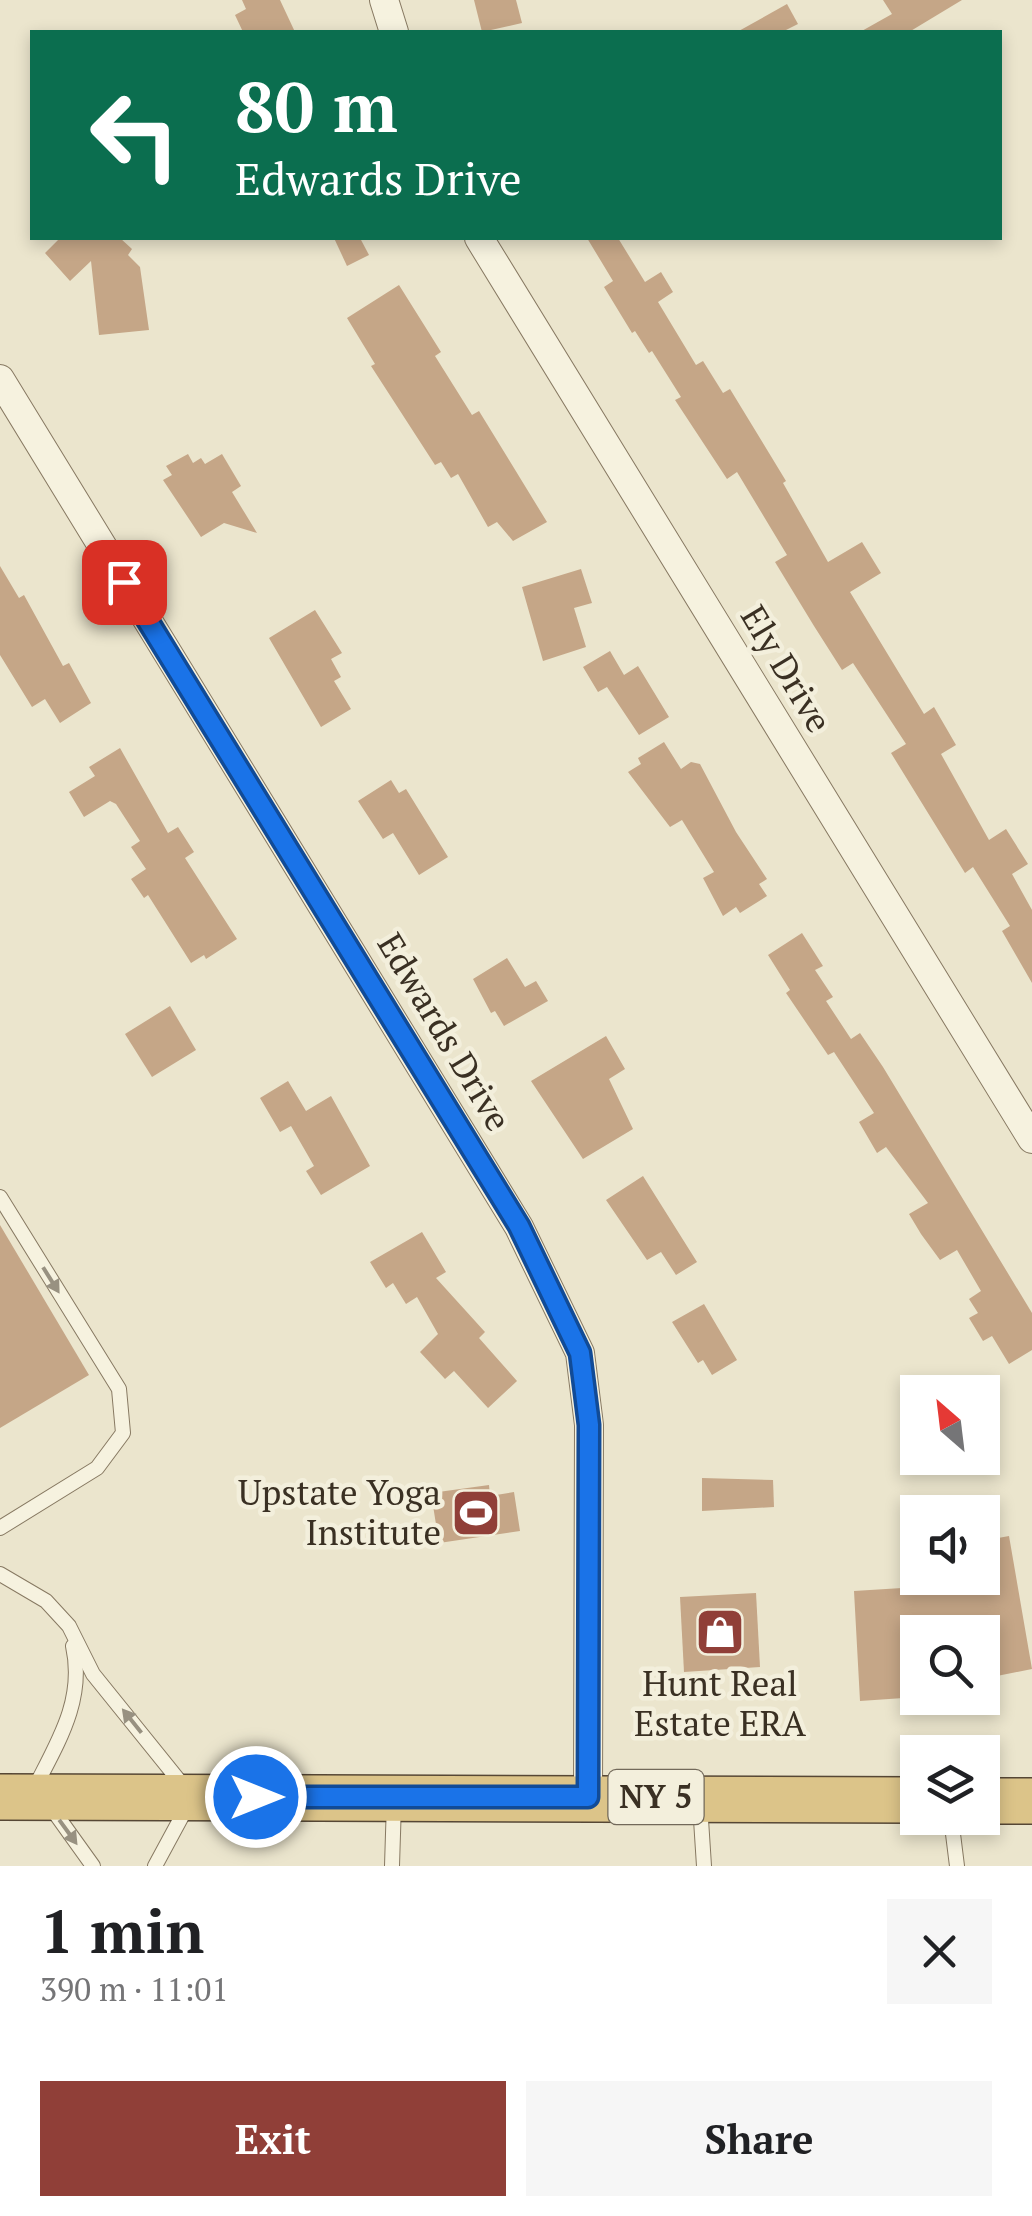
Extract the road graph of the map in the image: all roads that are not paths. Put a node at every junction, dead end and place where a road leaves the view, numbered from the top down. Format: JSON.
{"nodes":[{"id":1,"x":384,"y":0,"type":"edge"},
{"id":2,"x":393,"y":30,"type":"edge"},
{"id":3,"x":480,"y":240,"type":"edge"},
{"id":4,"x":0,"y":379,"type":"edge"},
{"id":5,"x":1032,"y":1138,"type":"edge"},
{"id":6,"x":0,"y":1197,"type":"edge"},
{"id":7,"x":0,"y":1528,"type":"edge"},
{"id":8,"x":0,"y":1574,"type":"edge"},
{"id":9,"x":69,"y":1626,"type":"junction"},
{"id":10,"x":24,"y":1797,"type":"edge"},
{"id":11,"x":192,"y":1797,"type":"junction"},
{"id":12,"x":394,"y":1797,"type":"junction"},
{"id":13,"x":588,"y":1797,"type":"junction"},
{"id":14,"x":700,"y":1798,"type":"junction"},
{"id":15,"x":900,"y":1800,"type":"edge"},
{"id":16,"x":1000,"y":1801,"type":"edge"},
{"id":17,"x":1032,"y":1801,"type":"edge"},
{"id":18,"x":953,"y":1835,"type":"edge"},
{"id":19,"x":93,"y":1866,"type":"edge"},
{"id":20,"x":155,"y":1866,"type":"edge"},
{"id":21,"x":392,"y":1866,"type":"edge"},
{"id":22,"x":704,"y":1866,"type":"edge"},
{"id":23,"x":957,"y":1866,"type":"edge"}],
"edges":[{"from":1,"to":2,"type":"street"},
{"from":3,"to":5,"type":"street","name":"Ely Drive"},
{"from":4,"to":13,"type":"street","name":"Edwards Drive"},
{"from":6,"to":7,"type":"lane","one_way":true},
{"from":8,"to":9,"type":"lane"},
{"from":9,"to":10,"type":"lane"},
{"from":11,"to":9,"type":"lane","one_way":true},
{"from":10,"to":11,"type":"highway","number":"NY 5"},
{"from":10,"to":19,"type":"lane","one_way":true},
{"from":11,"to":12,"type":"highway","number":"NY 5"},
{"from":11,"to":20,"type":"lane"},
{"from":12,"to":13,"type":"highway","number":"NY 5"},
{"from":12,"to":21,"type":"lane"},
{"from":13,"to":14,"type":"highway","number":"NY 5"},
{"from":14,"to":15,"type":"highway","number":"NY 5"},
{"from":14,"to":22,"type":"lane"},
{"from":16,"to":17,"type":"highway"},
{"from":18,"to":23,"type":"lane"}]}
